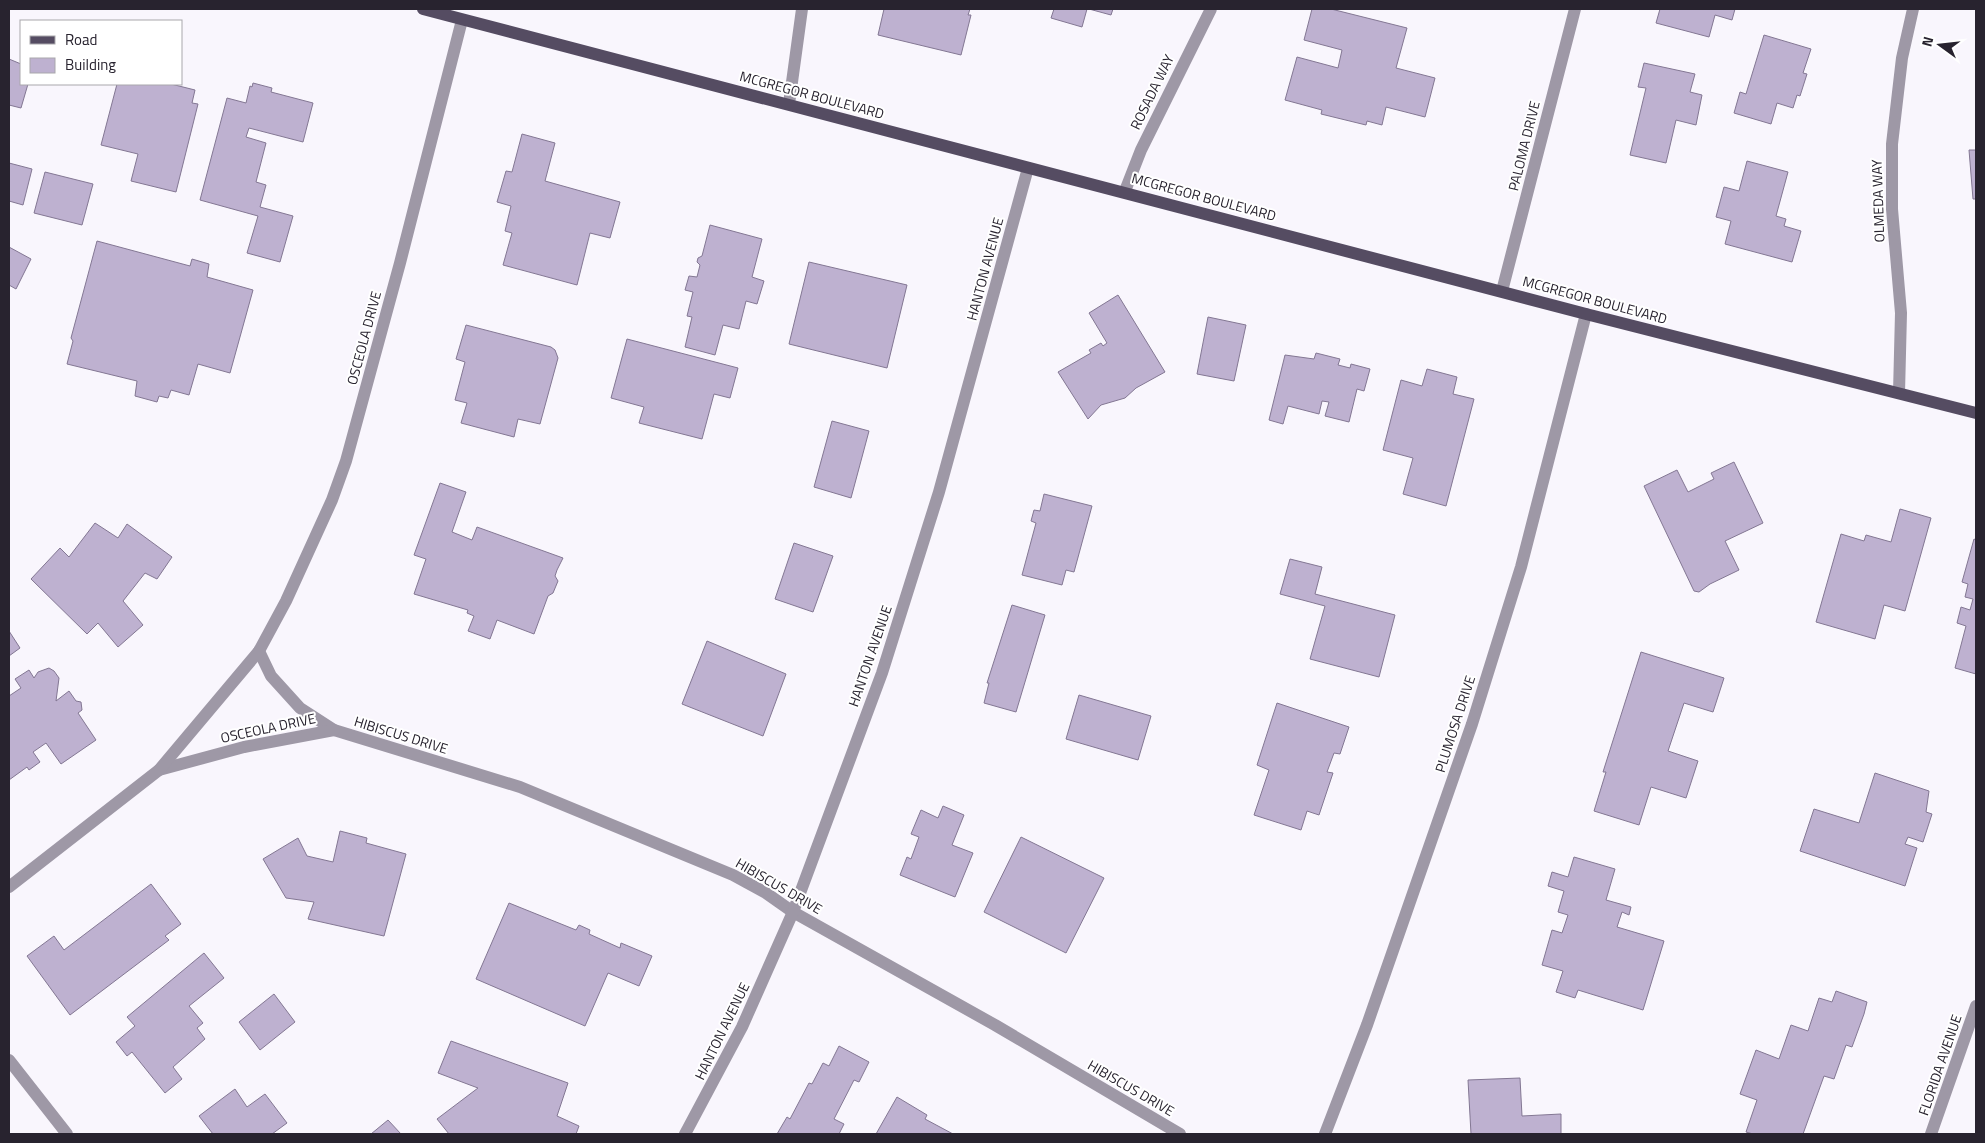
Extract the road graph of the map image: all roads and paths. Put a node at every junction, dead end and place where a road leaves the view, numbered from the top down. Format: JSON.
{"nodes":[{"id":1,"x":423,"y":9,"type":"edge"},
{"id":2,"x":802,"y":9,"type":"edge"},
{"id":3,"x":1211,"y":9,"type":"edge"},
{"id":4,"x":1575,"y":9,"type":"edge"},
{"id":5,"x":1914,"y":9,"type":"edge"},
{"id":6,"x":462,"y":20,"type":"junction"},
{"id":7,"x":789,"y":104,"type":"junction"},
{"id":8,"x":1028,"y":168,"type":"junction"},
{"id":9,"x":1125,"y":191,"type":"junction"},
{"id":10,"x":1502,"y":291,"type":"junction"},
{"id":11,"x":1586,"y":314,"type":"junction"},
{"id":12,"x":1899,"y":393,"type":"junction"},
{"id":13,"x":1976,"y":414,"type":"edge"},
{"id":14,"x":259,"y":650,"type":"junction"},
{"id":15,"x":334,"y":730,"type":"junction"},
{"id":16,"x":159,"y":770,"type":"junction"},
{"id":17,"x":9,"y":887,"type":"edge"},
{"id":18,"x":793,"y":912,"type":"junction"},
{"id":19,"x":1976,"y":1006,"type":"edge"},
{"id":20,"x":9,"y":1060,"type":"edge"},
{"id":21,"x":66,"y":1134,"type":"edge"},
{"id":22,"x":685,"y":1134,"type":"edge"},
{"id":23,"x":1180,"y":1134,"type":"edge"},
{"id":24,"x":1324,"y":1134,"type":"edge"},
{"id":25,"x":1931,"y":1134,"type":"edge"}],
"edges":[{"from":1,"to":6,"type":"main road","name":"MCGREGOR BOULEVARD"},
{"from":2,"to":7,"type":"street"},
{"from":3,"to":9,"type":"street","name":"ROSADA WAY"},
{"from":4,"to":10,"type":"street","name":"PALOMA DRIVE"},
{"from":5,"to":12,"type":"street","name":"OLMEDA WAY"},
{"from":6,"to":7,"type":"main road","name":"MCGREGOR BOULEVARD"},
{"from":6,"to":14,"type":"street","name":"OSCEOLA DRIVE"},
{"from":7,"to":8,"type":"main road","name":"MCGREGOR BOULEVARD"},
{"from":8,"to":9,"type":"main road","name":"MCGREGOR BOULEVARD"},
{"from":8,"to":18,"type":"street","name":"HANTON AVENUE"},
{"from":9,"to":10,"type":"main road","name":"MCGREGOR BOULEVARD"},
{"from":10,"to":11,"type":"main road","name":"MCGREGOR BOULEVARD"},
{"from":11,"to":12,"type":"main road","name":"MCGREGOR BOULEVARD"},
{"from":11,"to":24,"type":"street","name":"PLUMOSA DRIVE"},
{"from":12,"to":13,"type":"main road","name":"MCGREGOR BOULEVARD"},
{"from":14,"to":15,"type":"street","name":"OSCEOLA DRIVE"},
{"from":14,"to":16,"type":"street","name":"OSCEOLA DRIVE"},
{"from":15,"to":16,"type":"street","name":"OSCEOLA DRIVE"},
{"from":15,"to":18,"type":"street","name":"HIBISCUS DRIVE"},
{"from":16,"to":17,"type":"street","name":"OSCEOLA DRIVE"},
{"from":18,"to":22,"type":"street","name":"HANTON AVENUE"},
{"from":18,"to":23,"type":"street","name":"HIBISCUS DRIVE"},
{"from":19,"to":25,"type":"street","name":"FLORIDA AVENUE"},
{"from":20,"to":21,"type":"street"}]}
